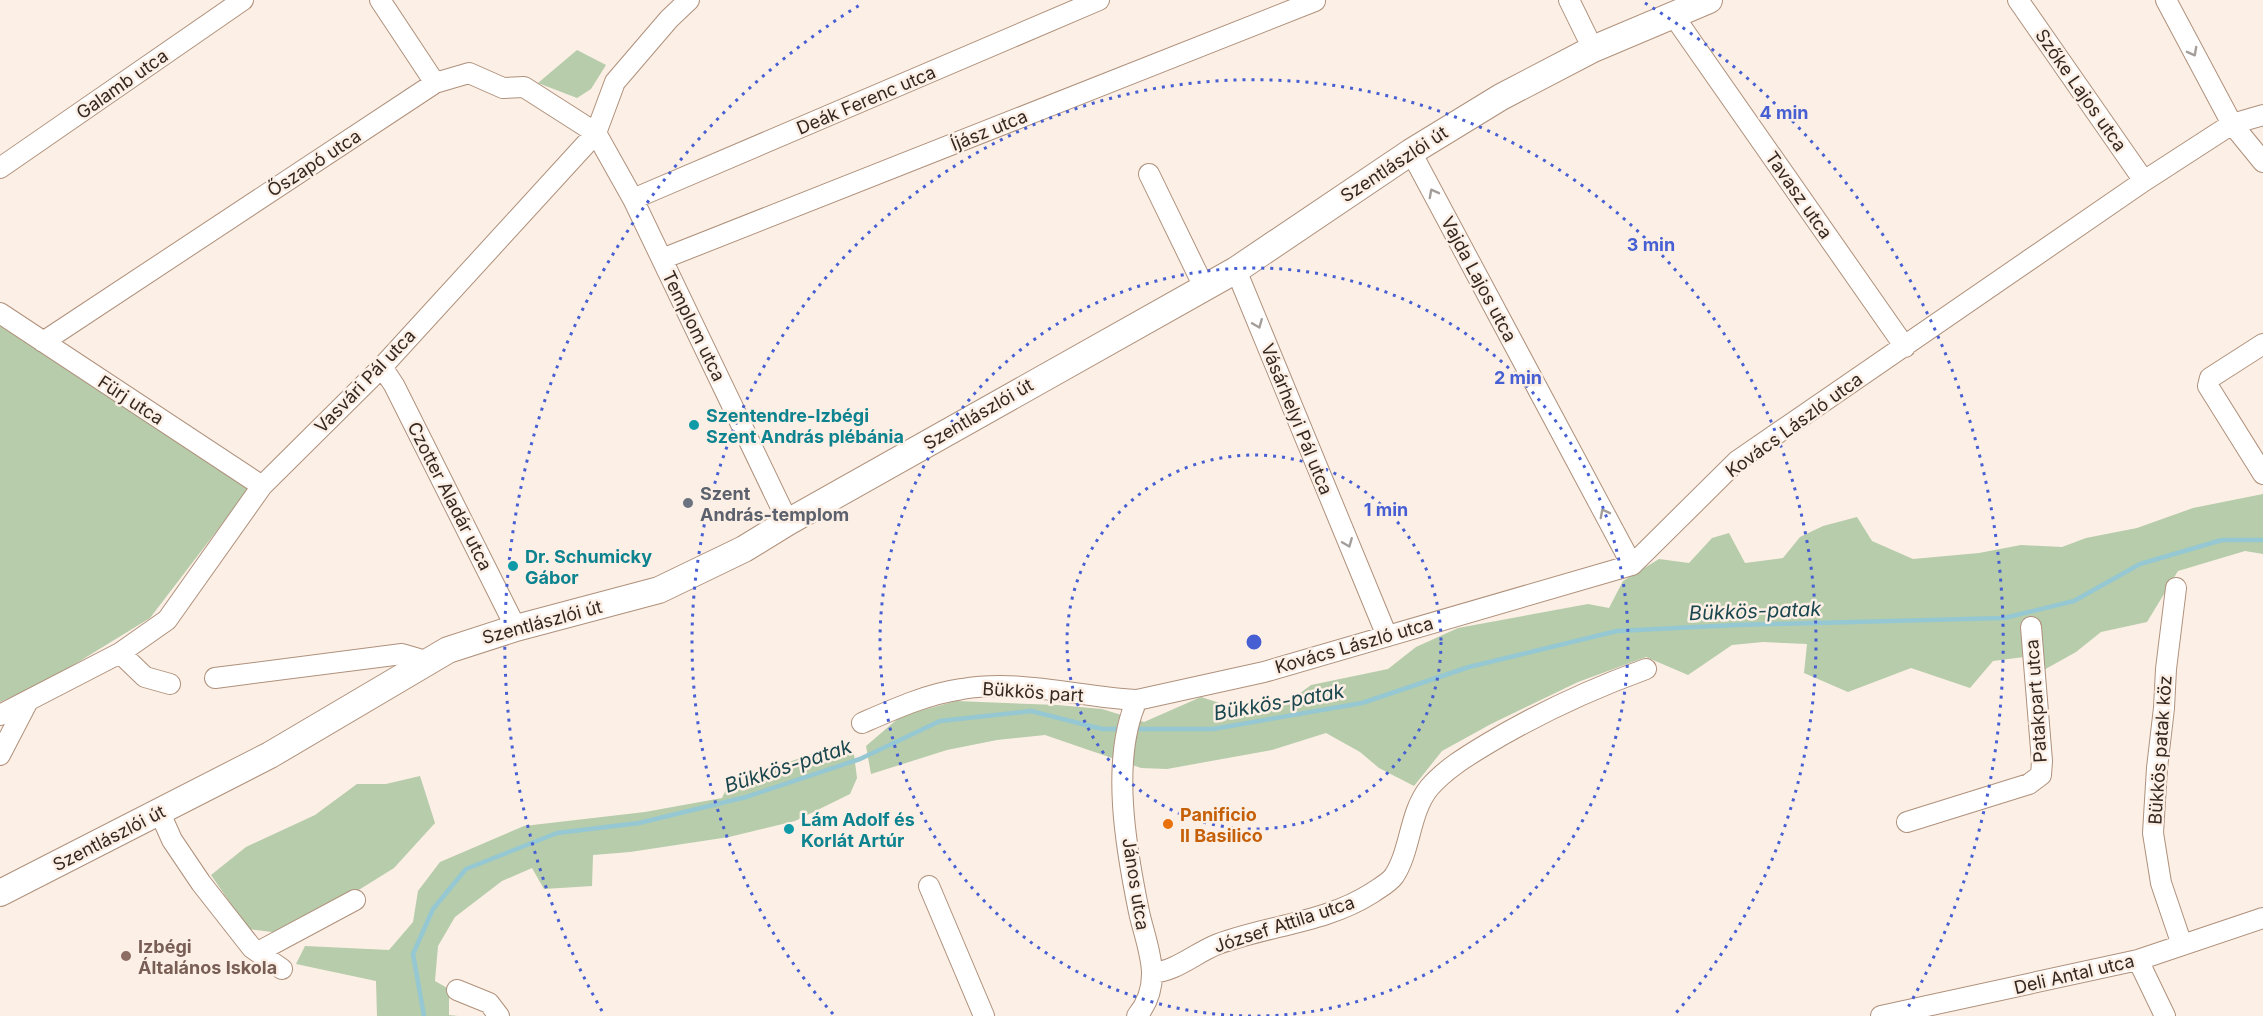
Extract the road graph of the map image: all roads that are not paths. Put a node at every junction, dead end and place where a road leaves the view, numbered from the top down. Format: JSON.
{"nodes":[{"id":1,"x":243,"y":0,"type":"edge"},
{"id":2,"x":380,"y":0,"type":"edge"},
{"id":3,"x":689,"y":0,"type":"edge"},
{"id":4,"x":1099,"y":0,"type":"edge"},
{"id":5,"x":1569,"y":0,"type":"edge"},
{"id":6,"x":1709,"y":0,"type":"edge"},
{"id":7,"x":2018,"y":0,"type":"edge"},
{"id":8,"x":2166,"y":0,"type":"edge"},
{"id":9,"x":1315,"y":2,"type":"edge"},
{"id":10,"x":1673,"y":15,"type":"junction"},
{"id":11,"x":1593,"y":49,"type":"junction"},
{"id":12,"x":435,"y":83,"type":"junction"},
{"id":13,"x":2263,"y":115,"type":"edge"},
{"id":14,"x":2232,"y":124,"type":"junction"},
{"id":15,"x":596,"y":133,"type":"junction"},
{"id":16,"x":1411,"y":152,"type":"junction"},
{"id":17,"x":2263,"y":162,"type":"edge"},
{"id":18,"x":0,"y":168,"type":"edge"},
{"id":19,"x":1149,"y":174,"type":"dead end"},
{"id":20,"x":2144,"y":181,"type":"junction"},
{"id":21,"x":633,"y":199,"type":"junction"},
{"id":22,"x":662,"y":259,"type":"junction"},
{"id":23,"x":1236,"y":270,"type":"junction"},
{"id":24,"x":1204,"y":287,"type":"junction"},
{"id":25,"x":0,"y":313,"type":"edge"},
{"id":26,"x":43,"y":342,"type":"junction"},
{"id":27,"x":2263,"y":344,"type":"edge"},
{"id":28,"x":1905,"y":347,"type":"junction"},
{"id":29,"x":382,"y":367,"type":"junction"},
{"id":30,"x":2263,"y":474,"type":"edge"},
{"id":31,"x":262,"y":486,"type":"junction"},
{"id":32,"x":788,"y":522,"type":"junction"},
{"id":33,"x":1632,"y":565,"type":"junction"},
{"id":34,"x":2176,"y":588,"type":"dead end"},
{"id":35,"x":2031,"y":627,"type":"dead end"},
{"id":36,"x":516,"y":628,"type":"junction"},
{"id":37,"x":1387,"y":636,"type":"junction"},
{"id":38,"x":120,"y":653,"type":"junction"},
{"id":39,"x":426,"y":661,"type":"junction"},
{"id":40,"x":1646,"y":669,"type":"dead end"},
{"id":41,"x":215,"y":678,"type":"dead end"},
{"id":42,"x":170,"y":684,"type":"dead end"},
{"id":43,"x":27,"y":703,"type":"junction"},
{"id":44,"x":1134,"y":707,"type":"junction"},
{"id":45,"x":0,"y":716,"type":"edge"},
{"id":46,"x":862,"y":723,"type":"dead end"},
{"id":47,"x":0,"y":755,"type":"edge"},
{"id":48,"x":160,"y":813,"type":"junction"},
{"id":49,"x":1907,"y":822,"type":"dead end"},
{"id":50,"x":929,"y":886,"type":"dead end"},
{"id":51,"x":0,"y":893,"type":"edge"},
{"id":52,"x":355,"y":900,"type":"dead end"},
{"id":53,"x":2263,"y":918,"type":"edge"},
{"id":54,"x":2182,"y":945,"type":"junction"},
{"id":55,"x":258,"y":952,"type":"junction"},
{"id":56,"x":2138,"y":960,"type":"junction"},
{"id":57,"x":282,"y":969,"type":"dead end"},
{"id":58,"x":1152,"y":973,"type":"junction"},
{"id":59,"x":457,"y":990,"type":"dead end"},
{"id":60,"x":499,"y":1016,"type":"edge"},
{"id":61,"x":984,"y":1016,"type":"edge"},
{"id":62,"x":1137,"y":1016,"type":"edge"},
{"id":63,"x":1881,"y":1016,"type":"edge"},
{"id":64,"x":2165,"y":1016,"type":"edge"}],
"edges":[{"from":1,"to":18,"type":"street","name":"Galamb utca"},
{"from":2,"to":12,"type":"street"},
{"from":3,"to":15,"type":"street","name":"Vasvári Pál utca"},
{"from":4,"to":21,"type":"street","name":"Deák Ferenc utca"},
{"from":5,"to":11,"type":"street"},
{"from":6,"to":10,"type":"main road","name":"Szentlászlói út"},
{"from":7,"to":20,"type":"street","name":"Szőke Lajos utca"},
{"from":8,"to":14,"type":"street","one_way":true},
{"from":9,"to":22,"type":"street","name":"Íjász utca"},
{"from":10,"to":11,"type":"main road","name":"Szentlászlói út"},
{"from":10,"to":28,"type":"street","name":"Tavasz utca"},
{"from":11,"to":16,"type":"main road","name":"Szentlászlói út"},
{"from":12,"to":15,"type":"street","name":"Őszapó utca"},
{"from":12,"to":26,"type":"street","name":"Őszapó utca"},
{"from":13,"to":14,"type":"street","name":"Kovács László utca"},
{"from":14,"to":17,"type":"street"},
{"from":14,"to":20,"type":"street","name":"Kovács László utca"},
{"from":15,"to":21,"type":"street","name":"Templom utca"},
{"from":15,"to":29,"type":"street","name":"Vasvári Pál utca"},
{"from":16,"to":23,"type":"main road","name":"Szentlászlói út"},
{"from":33,"to":16,"type":"street","name":"Vajda Lajos utca","one_way":true},
{"from":19,"to":24,"type":"street"},
{"from":20,"to":28,"type":"street","name":"Kovács László utca"},
{"from":21,"to":22,"type":"street","name":"Templom utca"},
{"from":22,"to":32,"type":"street","name":"Templom utca"},
{"from":23,"to":24,"type":"main road","name":"Szentlászlói út"},
{"from":23,"to":37,"type":"street","name":"Vásárhelyi Pál utca","one_way":true},
{"from":24,"to":32,"type":"main road","name":"Szentlászlói út"},
{"from":25,"to":26,"type":"street","name":"Fürj utca"},
{"from":26,"to":31,"type":"street","name":"Fürj utca"},
{"from":27,"to":30,"type":"street"},
{"from":28,"to":33,"type":"street","name":"Kovács László utca"},
{"from":29,"to":31,"type":"street","name":"Vasvári Pál utca"},
{"from":29,"to":36,"type":"street","name":"Czotter Aladár utca"},
{"from":31,"to":38,"type":"street","name":"Vasvári Pál utca"},
{"from":32,"to":36,"type":"main road","name":"Szentlászlói út"},
{"from":33,"to":37,"type":"street","name":"Kovács László utca"},
{"from":34,"to":54,"type":"street","name":"Bükkös patak köz"},
{"from":35,"to":49,"type":"street","name":"Patakpart utca"},
{"from":36,"to":39,"type":"main road","name":"Szentlászlói út"},
{"from":37,"to":44,"type":"street","name":"Kovács László utca"},
{"from":38,"to":42,"type":"street"},
{"from":38,"to":43,"type":"street","name":"Vasvári Pál utca"},
{"from":39,"to":41,"type":"street"},
{"from":39,"to":48,"type":"main road","name":"Szentlászlói út"},
{"from":40,"to":58,"type":"street","name":"József Attila utca"},
{"from":43,"to":45,"type":"street","name":"Vasvári Pál utca"},
{"from":43,"to":47,"type":"street"},
{"from":44,"to":46,"type":"street","name":"Bükkös part"},
{"from":44,"to":58,"type":"street","name":"János utca"},
{"from":48,"to":51,"type":"main road","name":"Szentlászlói út"},
{"from":48,"to":55,"type":"street"},
{"from":50,"to":61,"type":"street"},
{"from":52,"to":55,"type":"street"},
{"from":53,"to":54,"type":"street","name":"Deli Antal utca"},
{"from":54,"to":56,"type":"street","name":"Deli Antal utca"},
{"from":55,"to":57,"type":"street"},
{"from":56,"to":63,"type":"street","name":"Deli Antal utca"},
{"from":56,"to":64,"type":"street"},
{"from":58,"to":62,"type":"street","name":"János utca"},
{"from":59,"to":60,"type":"street"}]}
